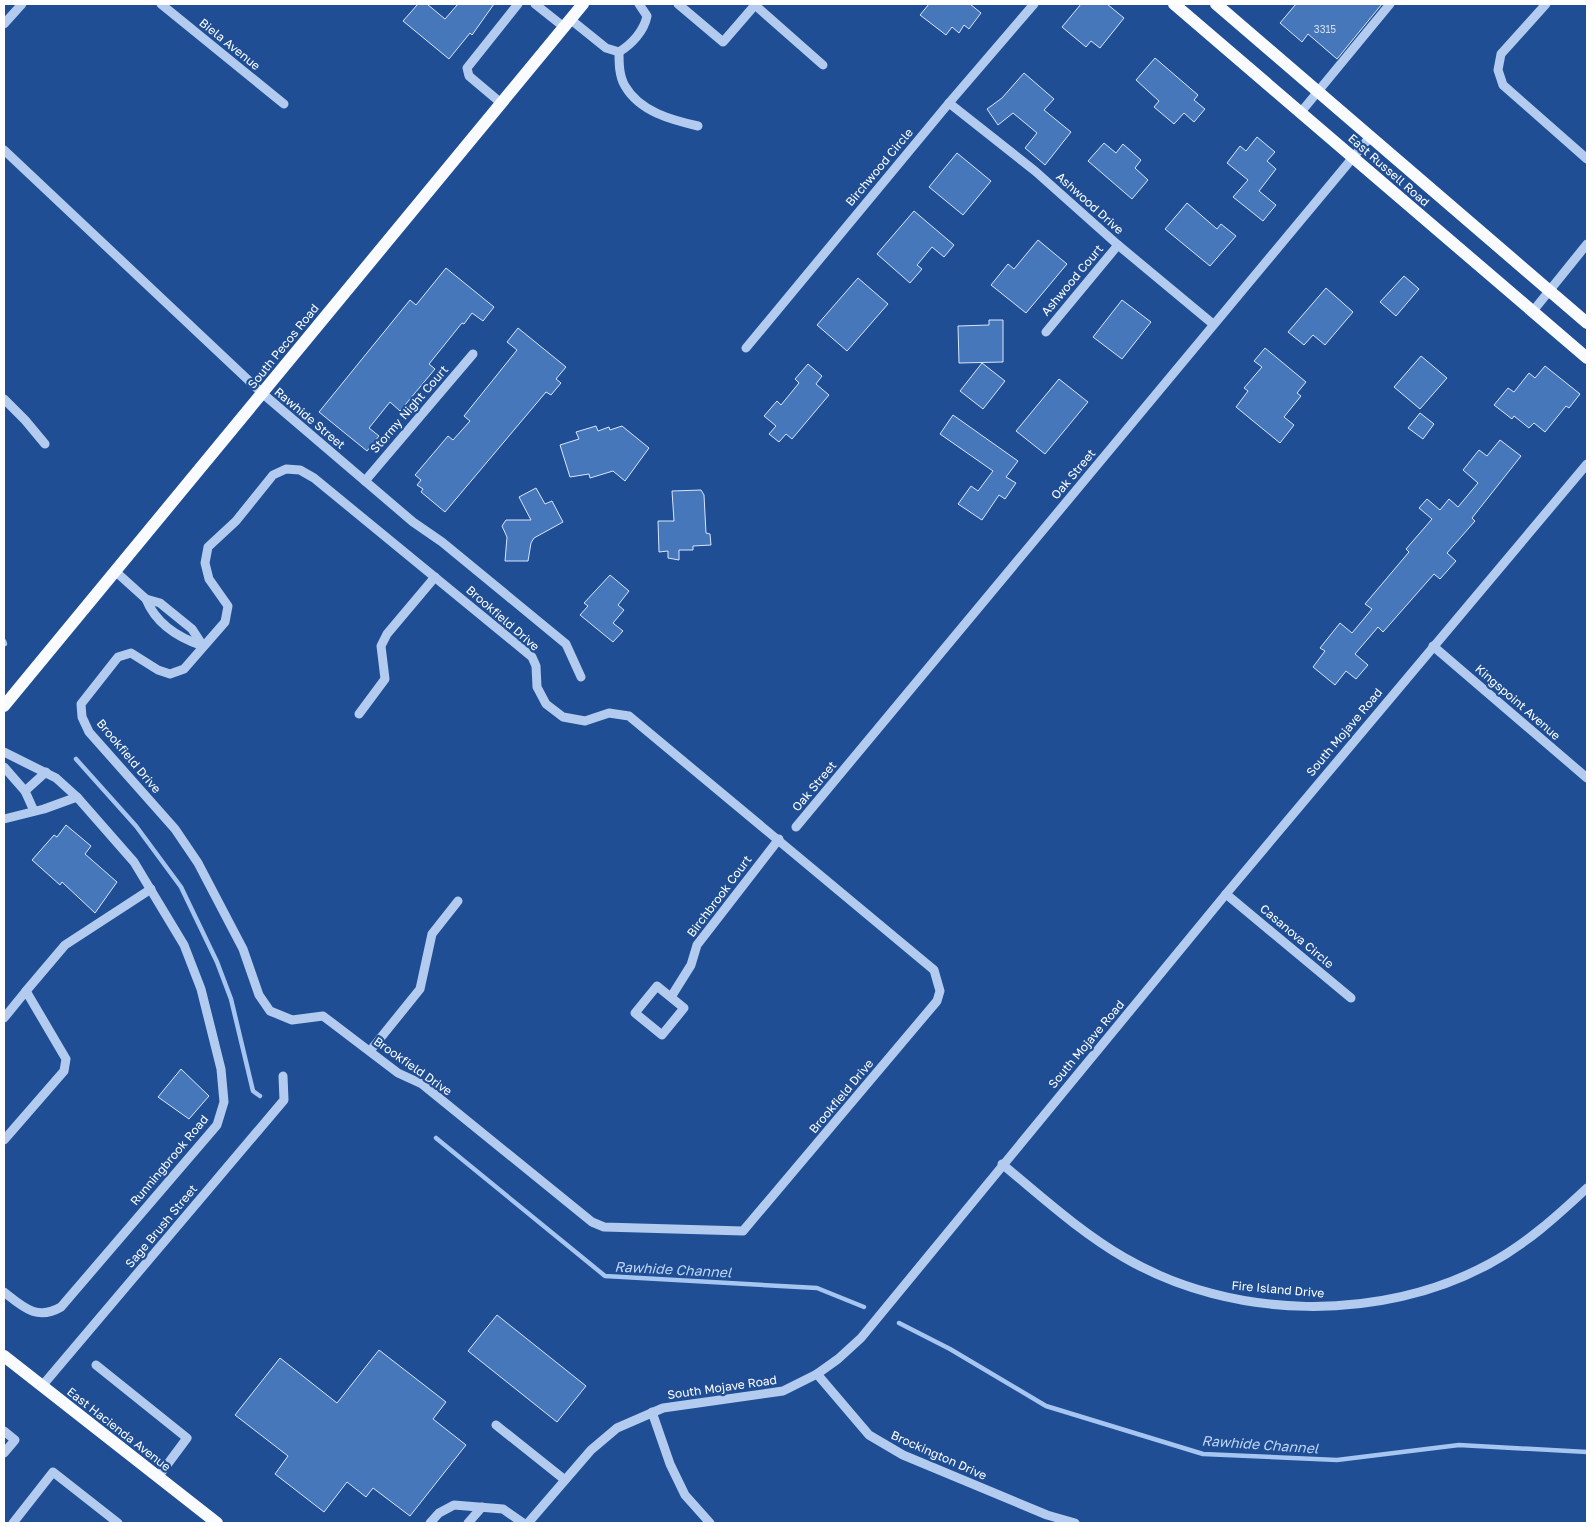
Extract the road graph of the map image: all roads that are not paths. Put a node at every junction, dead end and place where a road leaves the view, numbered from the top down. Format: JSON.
{"nodes":[{"id":1,"x":22,"y":4,"type":"edge"},
{"id":2,"x":161,"y":4,"type":"edge"},
{"id":3,"x":518,"y":4,"type":"edge"},
{"id":4,"x":535,"y":4,"type":"edge"},
{"id":5,"x":583,"y":4,"type":"edge"},
{"id":6,"x":639,"y":4,"type":"edge"},
{"id":7,"x":678,"y":4,"type":"edge"},
{"id":8,"x":1034,"y":4,"type":"edge"},
{"id":9,"x":1174,"y":4,"type":"edge"},
{"id":10,"x":1216,"y":4,"type":"edge"},
{"id":11,"x":1390,"y":4,"type":"edge"},
{"id":12,"x":1546,"y":4,"type":"edge"},
{"id":13,"x":754,"y":5,"type":"edge"},
{"id":14,"x":567,"y":23,"type":"junction"},
{"id":15,"x":4,"y":24,"type":"edge"},
{"id":16,"x":619,"y":52,"type":"junction"},
{"id":17,"x":823,"y":65,"type":"dead end"},
{"id":18,"x":1317,"y":92,"type":"junction"},
{"id":19,"x":501,"y":103,"type":"junction"},
{"id":20,"x":948,"y":103,"type":"junction"},
{"id":21,"x":284,"y":104,"type":"dead end"},
{"id":22,"x":1300,"y":112,"type":"junction"},
{"id":23,"x":698,"y":126,"type":"dead end"},
{"id":24,"x":1370,"y":137,"type":"junction"},
{"id":25,"x":4,"y":150,"type":"edge"},
{"id":26,"x":1353,"y":158,"type":"junction"},
{"id":27,"x":1587,"y":159,"type":"edge"},
{"id":28,"x":1118,"y":244,"type":"junction"},
{"id":29,"x":1587,"y":244,"type":"edge"},
{"id":30,"x":1550,"y":291,"type":"junction"},
{"id":31,"x":1533,"y":311,"type":"junction"},
{"id":32,"x":1587,"y":323,"type":"edge"},
{"id":33,"x":1213,"y":324,"type":"junction"},
{"id":34,"x":1046,"y":332,"type":"dead end"},
{"id":35,"x":746,"y":348,"type":"dead end"},
{"id":36,"x":473,"y":354,"type":"dead end"},
{"id":37,"x":1587,"y":358,"type":"edge"},
{"id":38,"x":262,"y":393,"type":"junction"},
{"id":39,"x":4,"y":399,"type":"edge"},
{"id":40,"x":45,"y":444,"type":"dead end"},
{"id":41,"x":1587,"y":464,"type":"edge"},
{"id":42,"x":365,"y":481,"type":"junction"},
{"id":43,"x":115,"y":571,"type":"junction"},
{"id":44,"x":435,"y":577,"type":"junction"},
{"id":45,"x":146,"y":599,"type":"junction"},
{"id":46,"x":183,"y":622,"type":"junction"},
{"id":47,"x":175,"y":632,"type":"junction"},
{"id":48,"x":204,"y":646,"type":"junction"},
{"id":49,"x":1433,"y":646,"type":"junction"},
{"id":50,"x":581,"y":677,"type":"dead end"},
{"id":51,"x":4,"y":706,"type":"edge"},
{"id":52,"x":359,"y":714,"type":"dead end"},
{"id":53,"x":4,"y":752,"type":"edge"},
{"id":54,"x":4,"y":766,"type":"edge"},
{"id":55,"x":46,"y":772,"type":"junction"},
{"id":56,"x":1587,"y":778,"type":"edge"},
{"id":57,"x":24,"y":791,"type":"junction"},
{"id":58,"x":77,"y":797,"type":"junction"},
{"id":59,"x":34,"y":811,"type":"junction"},
{"id":60,"x":4,"y":819,"type":"edge"},
{"id":61,"x":796,"y":827,"type":"dead end"},
{"id":62,"x":779,"y":839,"type":"junction"},
{"id":63,"x":151,"y":889,"type":"junction"},
{"id":64,"x":1226,"y":894,"type":"junction"},
{"id":65,"x":458,"y":901,"type":"dead end"},
{"id":66,"x":26,"y":992,"type":"junction"},
{"id":67,"x":671,"y":997,"type":"junction"},
{"id":68,"x":1351,"y":998,"type":"dead end"},
{"id":69,"x":4,"y":1018,"type":"edge"},
{"id":70,"x":370,"y":1051,"type":"junction"},
{"id":71,"x":283,"y":1076,"type":"dead end"},
{"id":72,"x":4,"y":1140,"type":"edge"},
{"id":73,"x":1002,"y":1164,"type":"junction"},
{"id":74,"x":1587,"y":1188,"type":"edge"},
{"id":75,"x":4,"y":1292,"type":"edge"},
{"id":76,"x":4,"y":1356,"type":"edge"},
{"id":77,"x":96,"y":1365,"type":"dead end"},
{"id":78,"x":817,"y":1374,"type":"junction"},
{"id":79,"x":42,"y":1386,"type":"junction"},
{"id":80,"x":652,"y":1412,"type":"junction"},
{"id":81,"x":496,"y":1425,"type":"dead end"},
{"id":82,"x":4,"y":1431,"type":"edge"},
{"id":83,"x":4,"y":1453,"type":"edge"},
{"id":84,"x":158,"y":1477,"type":"junction"},
{"id":85,"x":565,"y":1480,"type":"junction"},
{"id":86,"x":482,"y":1507,"type":"junction"},
{"id":87,"x":13,"y":1523,"type":"edge"},
{"id":88,"x":118,"y":1523,"type":"edge"},
{"id":89,"x":218,"y":1523,"type":"edge"},
{"id":90,"x":430,"y":1523,"type":"edge"},
{"id":91,"x":468,"y":1523,"type":"edge"},
{"id":92,"x":523,"y":1523,"type":"edge"},
{"id":93,"x":528,"y":1523,"type":"edge"},
{"id":94,"x":710,"y":1523,"type":"edge"},
{"id":95,"x":1075,"y":1523,"type":"edge"}],
"edges":[{"from":1,"to":15,"type":"street"},
{"from":2,"to":21,"type":"street","name":"Biela Avenue"},
{"from":3,"to":19,"type":"street"},
{"from":4,"to":14,"type":"street"},
{"from":5,"to":14,"type":"main road","name":"South Pecos Road"},
{"from":6,"to":16,"type":"street"},
{"from":7,"to":13,"type":"street"},
{"from":8,"to":20,"type":"street","name":"Birchwood Circle"},
{"from":9,"to":22,"type":"main road","name":"East Russell Road"},
{"from":10,"to":18,"type":"main road","name":"East Russell Road"},
{"from":11,"to":18,"type":"street"},
{"from":12,"to":27,"type":"street"},
{"from":13,"to":17,"type":"street"},
{"from":14,"to":16,"type":"street"},
{"from":14,"to":19,"type":"main road","name":"South Pecos Road"},
{"from":16,"to":23,"type":"street"},
{"from":18,"to":22,"type":"street"},
{"from":18,"to":24,"type":"main road","name":"East Russell Road"},
{"from":19,"to":38,"type":"main road","name":"South Pecos Road"},
{"from":20,"to":28,"type":"street","name":"Ashwood Drive"},
{"from":20,"to":35,"type":"street","name":"Birchwood Circle"},
{"from":22,"to":26,"type":"main road","name":"East Russell Road"},
{"from":24,"to":26,"type":"street","name":"Oak Street"},
{"from":24,"to":30,"type":"main road","name":"East Russell Road"},
{"from":25,"to":38,"type":"street","name":"Rawhide Street"},
{"from":26,"to":31,"type":"main road","name":"East Russell Road"},
{"from":26,"to":33,"type":"street","name":"Oak Street"},
{"from":28,"to":33,"type":"street","name":"Ashwood Drive"},
{"from":28,"to":34,"type":"street","name":"Ashwood Court"},
{"from":29,"to":30,"type":"street"},
{"from":30,"to":31,"type":"street"},
{"from":30,"to":32,"type":"main road","name":"East Russell Road"},
{"from":31,"to":37,"type":"main road","name":"East Russell Road"},
{"from":33,"to":61,"type":"street","name":"Oak Street"},
{"from":36,"to":42,"type":"street","name":"Stormy Night Court"},
{"from":38,"to":42,"type":"street","name":"Rawhide Street"},
{"from":38,"to":43,"type":"main road","name":"South Pecos Road"},
{"from":39,"to":40,"type":"street"},
{"from":41,"to":49,"type":"street","name":"South Mojave Road"},
{"from":42,"to":50,"type":"street","name":"Rawhide Street"},
{"from":43,"to":45,"type":"street"},
{"from":43,"to":51,"type":"main road","name":"South Pecos Road"},
{"from":44,"to":48,"type":"street","name":"Brookfield Drive"},
{"from":44,"to":52,"type":"street"},
{"from":44,"to":62,"type":"street","name":"Brookfield Drive"},
{"from":45,"to":46,"type":"street"},
{"from":45,"to":47,"type":"street"},
{"from":46,"to":47,"type":"street"},
{"from":46,"to":48,"type":"street"},
{"from":47,"to":48,"type":"street"},
{"from":48,"to":70,"type":"street","name":"Brookfield Drive"},
{"from":49,"to":56,"type":"street","name":"Kingspoint Avenue"},
{"from":49,"to":64,"type":"street","name":"South Mojave Road"},
{"from":53,"to":55,"type":"street","name":"Runningbrook Road"},
{"from":54,"to":57,"type":"street"},
{"from":55,"to":57,"type":"street"},
{"from":55,"to":58,"type":"street","name":"Runningbrook Road"},
{"from":57,"to":59,"type":"street"},
{"from":58,"to":59,"type":"street"},
{"from":58,"to":63,"type":"street","name":"Runningbrook Road"},
{"from":59,"to":60,"type":"street"},
{"from":62,"to":67,"type":"street","name":"Birchbrook Court"},
{"from":62,"to":70,"type":"street","name":"Brookfield Drive"},
{"from":63,"to":66,"type":"street"},
{"from":63,"to":75,"type":"street","name":"Runningbrook Road"},
{"from":64,"to":68,"type":"street","name":"Casanova Circle"},
{"from":64,"to":73,"type":"street","name":"South Mojave Road"},
{"from":65,"to":70,"type":"street"},
{"from":66,"to":69,"type":"street"},
{"from":66,"to":72,"type":"street"},
{"from":67,"to":67,"type":"street"},
{"from":71,"to":79,"type":"street","name":"Sage Brush Street"},
{"from":73,"to":74,"type":"street","name":"Fire Island Drive"},
{"from":73,"to":78,"type":"street","name":"South Mojave Road"},
{"from":76,"to":79,"type":"main road","name":"East Hacienda Avenue"},
{"from":77,"to":84,"type":"street"},
{"from":78,"to":80,"type":"street","name":"South Mojave Road"},
{"from":78,"to":95,"type":"street","name":"Brockington Drive"},
{"from":79,"to":84,"type":"main road","name":"East Hacienda Avenue"},
{"from":80,"to":85,"type":"street","name":"South Mojave Road"},
{"from":80,"to":94,"type":"street"},
{"from":81,"to":85,"type":"street"},
{"from":82,"to":83,"type":"street"},
{"from":84,"to":89,"type":"main road","name":"East Hacienda Avenue"},
{"from":85,"to":93,"type":"street","name":"South Mojave Road"},
{"from":86,"to":90,"type":"street"},
{"from":86,"to":91,"type":"street"},
{"from":86,"to":92,"type":"street"},
{"from":87,"to":88,"type":"street"}]}
